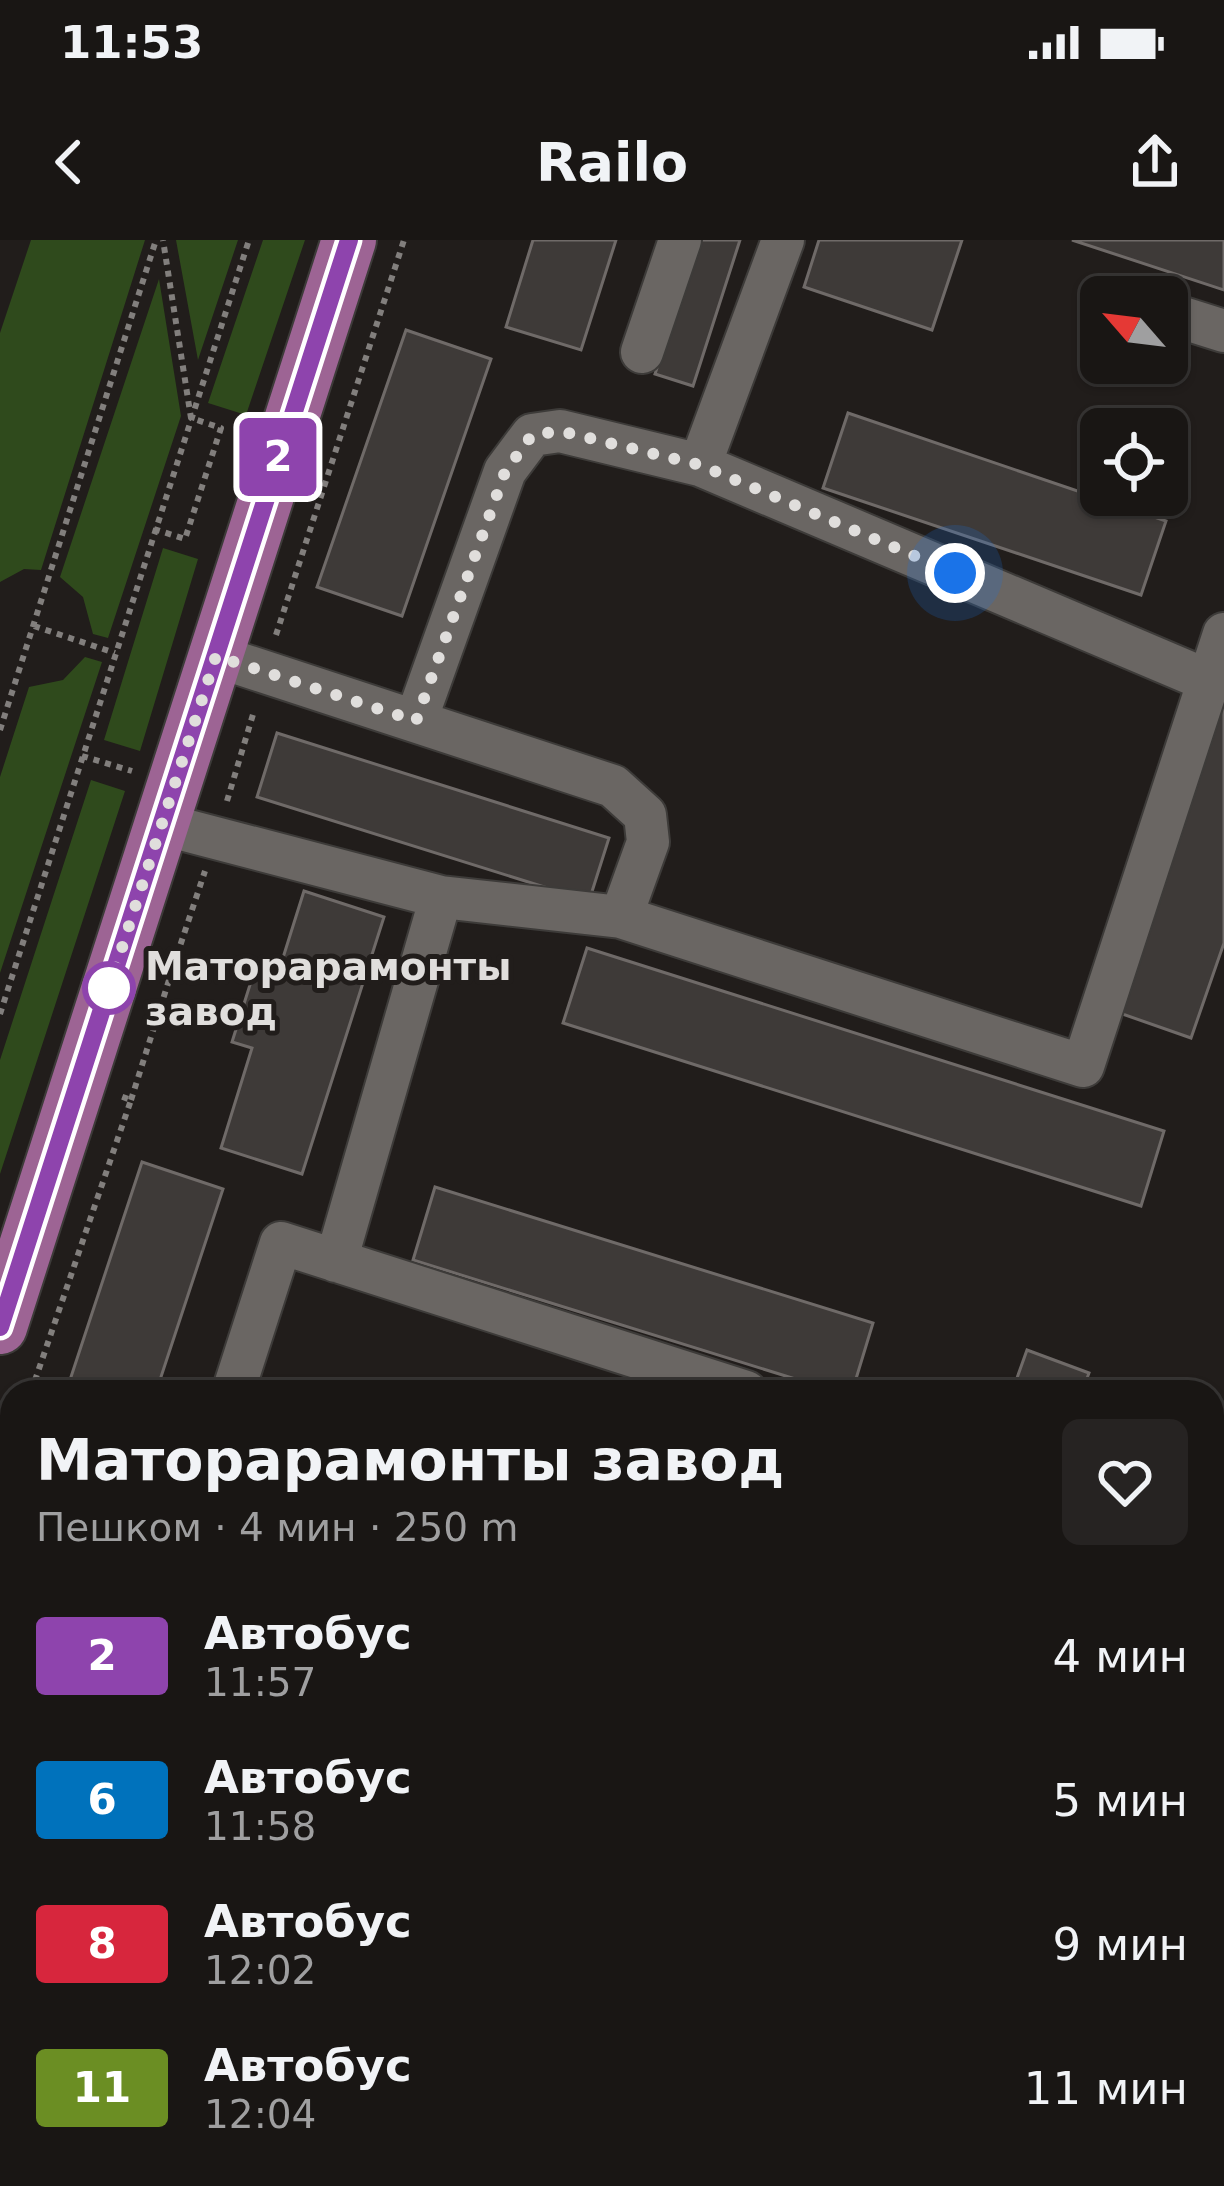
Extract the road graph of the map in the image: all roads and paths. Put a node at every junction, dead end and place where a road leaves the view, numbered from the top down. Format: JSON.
{"nodes":[{"id":1,"x":159,"y":240,"type":"edge"},
{"id":2,"x":249,"y":240,"type":"edge"},
{"id":3,"x":349,"y":240,"type":"edge"},
{"id":4,"x":404,"y":240,"type":"edge"},
{"id":5,"x":680,"y":240,"type":"edge"},
{"id":6,"x":783,"y":240,"type":"edge"},
{"id":7,"x":1188,"y":320,"type":"edge"},
{"id":8,"x":1224,"y":331,"type":"edge"},
{"id":9,"x":642,"y":352,"type":"dead end"},
{"id":10,"x":191,"y":418,"type":"junction"},
{"id":11,"x":700,"y":465,"type":"junction"},
{"id":12,"x":154,"y":530,"type":"junction"},
{"id":13,"x":34,"y":626,"type":"junction"},
{"id":14,"x":1224,"y":634,"type":"edge"},
{"id":15,"x":115,"y":653,"type":"junction"},
{"id":16,"x":241,"y":663,"type":"junction"},
{"id":17,"x":1209,"y":681,"type":"junction"},
{"id":18,"x":416,"y":721,"type":"junction"},
{"id":19,"x":0,"y":730,"type":"edge"},
{"id":20,"x":162,"y":824,"type":"junction"},
{"id":21,"x":215,"y":841,"type":"junction"},
{"id":22,"x":440,"y":897,"type":"junction"},
{"id":23,"x":622,"y":917,"type":"junction"},
{"id":24,"x":154,"y":951,"type":"dead end"},
{"id":25,"x":176,"y":958,"type":"junction"},
{"id":26,"x":0,"y":1014,"type":"edge"},
{"id":27,"x":107,"y":1092,"type":"dead end"},
{"id":28,"x":131,"y":1100,"type":"junction"},
{"id":29,"x":337,"y":1261,"type":"junction"},
{"id":30,"x":0,"y":1327,"type":"edge"},
{"id":31,"x":35,"y":1380,"type":"edge"},
{"id":32,"x":237,"y":1380,"type":"edge"},
{"id":33,"x":709,"y":1380,"type":"edge"}],
"edges":[{"from":1,"to":10,"type":"path"},
{"from":1,"to":13,"type":"path"},
{"from":2,"to":10,"type":"path"},
{"from":3,"to":16,"type":"main road"},
{"from":4,"to":16,"type":"path"},
{"from":5,"to":9,"type":"lane"},
{"from":6,"to":11,"type":"lane"},
{"from":7,"to":8,"type":"lane"},
{"from":10,"to":12,"type":"path"},
{"from":10,"to":12,"type":"path"},
{"from":11,"to":17,"type":"lane"},
{"from":11,"to":18,"type":"lane"},
{"from":12,"to":15,"type":"path"},
{"from":13,"to":15,"type":"path"},
{"from":13,"to":19,"type":"path"},
{"from":14,"to":17,"type":"lane"},
{"from":15,"to":26,"type":"path"},
{"from":16,"to":18,"type":"lane"},
{"from":16,"to":20,"type":"main road"},
{"from":16,"to":21,"type":"path"},
{"from":17,"to":23,"type":"lane"},
{"from":18,"to":23,"type":"lane"},
{"from":20,"to":21,"type":"lane"},
{"from":20,"to":30,"type":"main road"},
{"from":21,"to":22,"type":"lane"},
{"from":21,"to":25,"type":"path"},
{"from":22,"to":23,"type":"lane"},
{"from":22,"to":29,"type":"lane"},
{"from":24,"to":25,"type":"path"},
{"from":25,"to":28,"type":"path"},
{"from":27,"to":28,"type":"path"},
{"from":28,"to":31,"type":"path"},
{"from":29,"to":32,"type":"lane"},
{"from":29,"to":33,"type":"lane"}]}
